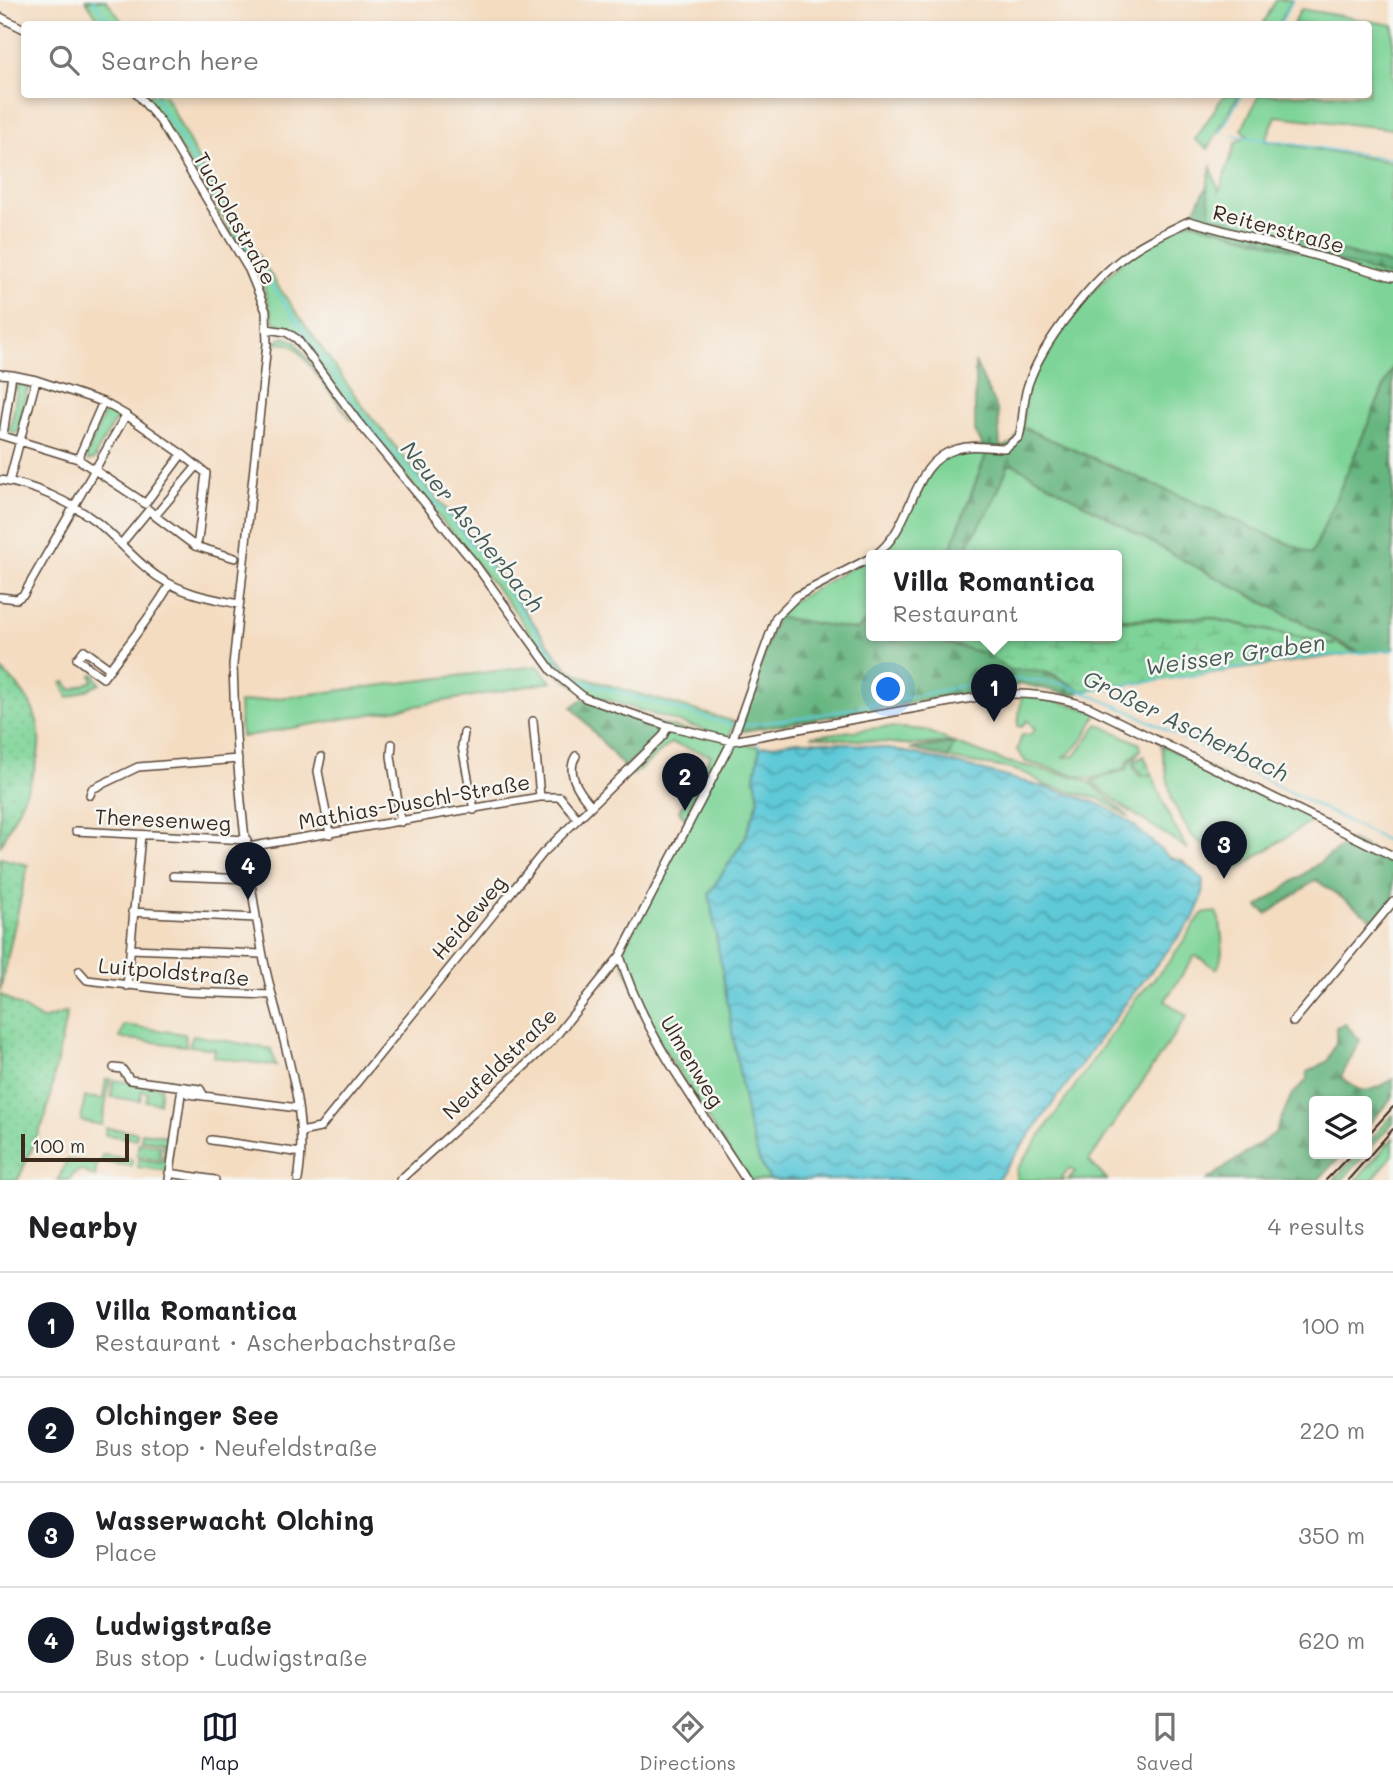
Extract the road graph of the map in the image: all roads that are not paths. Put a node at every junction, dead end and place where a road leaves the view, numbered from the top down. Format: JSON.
{"nodes":[{"id":1,"x":0,"y":17,"type":"edge"},
{"id":2,"x":21,"y":28,"type":"edge"},
{"id":3,"x":140,"y":98,"type":"edge"},
{"id":4,"x":1393,"y":277,"type":"edge"},
{"id":5,"x":267,"y":329,"type":"junction"},
{"id":6,"x":0,"y":373,"type":"edge"},
{"id":7,"x":12,"y":375,"type":"junction"},
{"id":8,"x":36,"y":380,"type":"junction"},
{"id":9,"x":103,"y":402,"type":"junction"},
{"id":10,"x":127,"y":415,"type":"junction"},
{"id":11,"x":2,"y":435,"type":"edge"},
{"id":12,"x":22,"y":440,"type":"junction"},
{"id":13,"x":182,"y":454,"type":"junction"},
{"id":14,"x":78,"y":459,"type":"junction"},
{"id":15,"x":197,"y":466,"type":"junction"},
{"id":16,"x":94,"y":468,"type":"junction"},
{"id":17,"x":0,"y":480,"type":"edge"},
{"id":18,"x":9,"y":482,"type":"junction"},
{"id":19,"x":144,"y":502,"type":"junction"},
{"id":20,"x":73,"y":507,"type":"junction"},
{"id":21,"x":152,"y":513,"type":"junction"},
{"id":22,"x":121,"y":544,"type":"junction"},
{"id":23,"x":195,"y":546,"type":"junction"},
{"id":24,"x":881,"y":550,"type":"edge"},
{"id":25,"x":235,"y":558,"type":"dead end"},
{"id":26,"x":866,"y":561,"type":"edge"},
{"id":27,"x":170,"y":584,"type":"junction"},
{"id":28,"x":0,"y":597,"type":"edge"},
{"id":29,"x":239,"y":604,"type":"junction"},
{"id":30,"x":110,"y":669,"type":"dead end"},
{"id":31,"x":533,"y":721,"type":"dead end"},
{"id":32,"x":668,"y":726,"type":"junction"},
{"id":33,"x":464,"y":733,"type":"dead end"},
{"id":34,"x":732,"y":741,"type":"junction"},
{"id":35,"x":392,"y":744,"type":"dead end"},
{"id":36,"x":576,"y":756,"type":"dead end"},
{"id":37,"x":321,"y":757,"type":"dead end"},
{"id":38,"x":238,"y":759,"type":"junction"},
{"id":39,"x":90,"y":795,"type":"dead end"},
{"id":40,"x":540,"y":797,"type":"junction"},
{"id":41,"x":591,"y":805,"type":"junction"},
{"id":42,"x":474,"y":810,"type":"junction"},
{"id":43,"x":577,"y":818,"type":"junction"},
{"id":44,"x":401,"y":822,"type":"junction"},
{"id":45,"x":76,"y":831,"type":"dead end"},
{"id":46,"x":330,"y":834,"type":"junction"},
{"id":47,"x":141,"y":835,"type":"junction"},
{"id":48,"x":247,"y":843,"type":"junction"},
{"id":49,"x":1393,"y":856,"type":"edge"},
{"id":50,"x":173,"y":876,"type":"dead end"},
{"id":51,"x":251,"y":879,"type":"junction"},
{"id":52,"x":1393,"y":902,"type":"edge"},
{"id":53,"x":132,"y":912,"type":"junction"},
{"id":54,"x":256,"y":918,"type":"junction"},
{"id":55,"x":130,"y":949,"type":"junction"},
{"id":56,"x":262,"y":954,"type":"junction"},
{"id":57,"x":620,"y":956,"type":"junction"},
{"id":58,"x":79,"y":971,"type":"dead end"},
{"id":59,"x":127,"y":986,"type":"junction"},
{"id":60,"x":271,"y":995,"type":"junction"},
{"id":61,"x":1293,"y":1022,"type":"dead end"},
{"id":62,"x":114,"y":1068,"type":"dead end"},
{"id":63,"x":184,"y":1087,"type":"junction"},
{"id":64,"x":298,"y":1108,"type":"junction"},
{"id":65,"x":301,"y":1132,"type":"junction"},
{"id":66,"x":211,"y":1140,"type":"dead end"},
{"id":67,"x":301,"y":1153,"type":"junction"},
{"id":68,"x":169,"y":1176,"type":"edge"},
{"id":69,"x":215,"y":1180,"type":"edge"},
{"id":70,"x":298,"y":1180,"type":"edge"},
{"id":71,"x":400,"y":1180,"type":"edge"},
{"id":72,"x":746,"y":1180,"type":"edge"}],
"edges":[{"from":1,"to":2,"type":"street"},
{"from":3,"to":5,"type":"street","name":"Tucholastraße"},
{"from":4,"to":24,"type":"street","name":"Reiterstraße"},
{"from":5,"to":29,"type":"street","name":"Tucholastraße"},
{"from":5,"to":32,"type":"street"},
{"from":6,"to":7,"type":"street"},
{"from":7,"to":8,"type":"street"},
{"from":7,"to":11,"type":"street"},
{"from":8,"to":9,"type":"street"},
{"from":8,"to":12,"type":"street"},
{"from":9,"to":10,"type":"street"},
{"from":9,"to":14,"type":"street"},
{"from":10,"to":13,"type":"street"},
{"from":10,"to":16,"type":"street"},
{"from":11,"to":12,"type":"street"},
{"from":12,"to":14,"type":"street"},
{"from":12,"to":18,"type":"street"},
{"from":13,"to":15,"type":"street"},
{"from":13,"to":19,"type":"street"},
{"from":14,"to":16,"type":"street"},
{"from":15,"to":21,"type":"street"},
{"from":15,"to":23,"type":"street"},
{"from":16,"to":19,"type":"street"},
{"from":16,"to":20,"type":"street"},
{"from":17,"to":18,"type":"street"},
{"from":18,"to":20,"type":"street"},
{"from":19,"to":21,"type":"street"},
{"from":20,"to":22,"type":"street"},
{"from":20,"to":28,"type":"street"},
{"from":21,"to":22,"type":"street"},
{"from":21,"to":23,"type":"street"},
{"from":22,"to":27,"type":"street"},
{"from":23,"to":25,"type":"street"},
{"from":26,"to":34,"type":"street","name":"Reiterstraße"},
{"from":27,"to":29,"type":"street"},
{"from":27,"to":30,"type":"street"},
{"from":29,"to":38,"type":"street","name":"Tucholastraße"},
{"from":31,"to":40,"type":"street"},
{"from":32,"to":34,"type":"street"},
{"from":32,"to":41,"type":"street","name":"Heideweg"},
{"from":33,"to":42,"type":"street"},
{"from":34,"to":49,"type":"street"},
{"from":34,"to":57,"type":"street","name":"Neufeldstraße"},
{"from":35,"to":44,"type":"street"},
{"from":36,"to":41,"type":"street"},
{"from":37,"to":46,"type":"street"},
{"from":38,"to":39,"type":"street"},
{"from":38,"to":48,"type":"street","name":"Tucholastraße"},
{"from":40,"to":42,"type":"street","name":"Mathias-Duschl-Straße"},
{"from":40,"to":43,"type":"street","name":"Mathias-Duschl-Straße"},
{"from":41,"to":43,"type":"street","name":"Heideweg"},
{"from":42,"to":44,"type":"street","name":"Mathias-Duschl-Straße"},
{"from":43,"to":65,"type":"street","name":"Heideweg"},
{"from":44,"to":46,"type":"street","name":"Mathias-Duschl-Straße"},
{"from":45,"to":47,"type":"street","name":"Theresenweg"},
{"from":46,"to":48,"type":"street","name":"Mathias-Duschl-Straße"},
{"from":47,"to":48,"type":"street","name":"Theresenweg"},
{"from":47,"to":53,"type":"street"},
{"from":48,"to":51,"type":"street","name":"Tucholastraße"},
{"from":50,"to":51,"type":"street"},
{"from":51,"to":54,"type":"street","name":"Tucholastraße"},
{"from":52,"to":61,"type":"street"},
{"from":53,"to":54,"type":"street"},
{"from":53,"to":55,"type":"street"},
{"from":54,"to":56,"type":"street","name":"Tucholastraße"},
{"from":55,"to":56,"type":"street"},
{"from":55,"to":59,"type":"street"},
{"from":56,"to":60,"type":"street","name":"Tucholastraße"},
{"from":57,"to":71,"type":"street","name":"Neufeldstraße"},
{"from":57,"to":72,"type":"street","name":"Ulmenweg"},
{"from":58,"to":59,"type":"street","name":"Luitpoldstraße"},
{"from":59,"to":60,"type":"street","name":"Luitpoldstraße"},
{"from":60,"to":64,"type":"street","name":"Tucholastraße"},
{"from":62,"to":63,"type":"street"},
{"from":63,"to":64,"type":"street"},
{"from":63,"to":68,"type":"street"},
{"from":64,"to":65,"type":"street","name":"Tucholastraße"},
{"from":65,"to":67,"type":"street","name":"Tucholastraße"},
{"from":66,"to":67,"type":"street"},
{"from":67,"to":70,"type":"street","name":"Tucholastraße"},
{"from":68,"to":69,"type":"street"}]}
